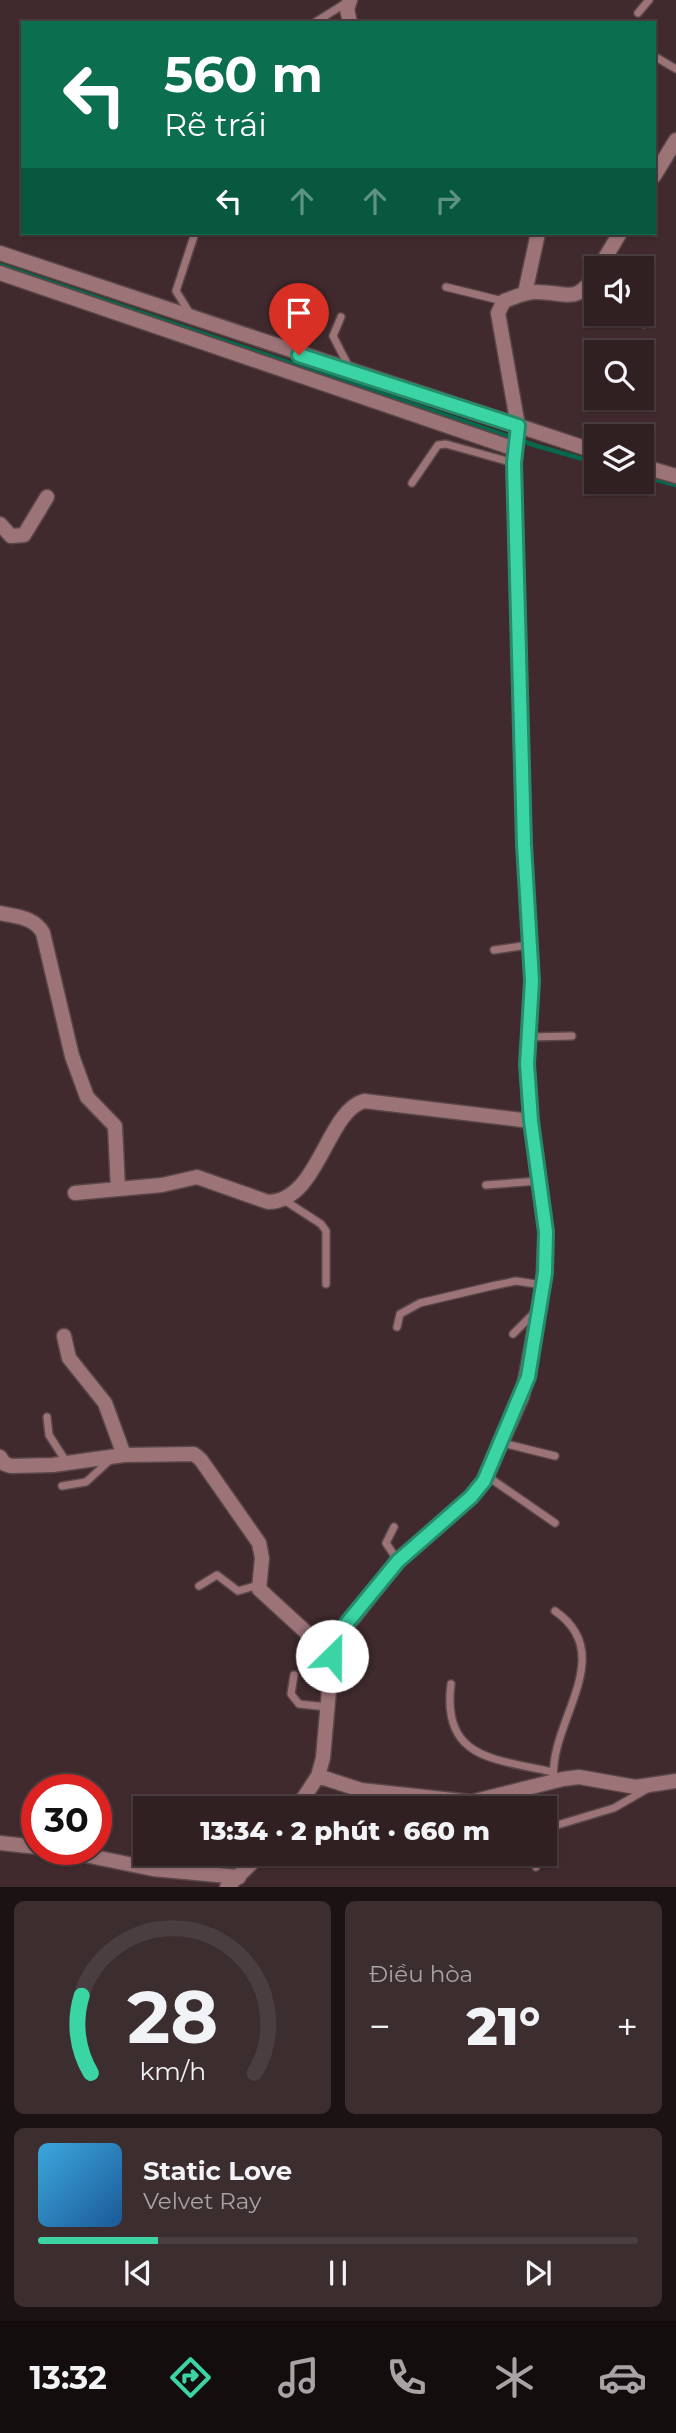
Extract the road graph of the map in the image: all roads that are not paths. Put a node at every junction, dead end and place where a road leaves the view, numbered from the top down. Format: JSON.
{"nodes":[{"id":1,"x":350,"y":0,"type":"edge"},
{"id":2,"x":649,"y":0,"type":"edge"},
{"id":3,"x":638,"y":13,"type":"dead end"},
{"id":4,"x":317,"y":21,"type":"edge"},
{"id":5,"x":350,"y":21,"type":"edge"},
{"id":6,"x":656,"y":57,"type":"edge"},
{"id":7,"x":676,"y":69,"type":"edge"},
{"id":8,"x":676,"y":140,"type":"edge"},
{"id":9,"x":656,"y":173,"type":"edge"},
{"id":10,"x":194,"y":235,"type":"edge"},
{"id":11,"x":538,"y":235,"type":"edge"},
{"id":12,"x":619,"y":235,"type":"edge"},
{"id":13,"x":0,"y":253,"type":"edge"},
{"id":14,"x":606,"y":256,"type":"edge"},
{"id":15,"x":0,"y":274,"type":"edge"},
{"id":16,"x":446,"y":287,"type":"dead end"},
{"id":17,"x":584,"y":290,"type":"edge"},
{"id":18,"x":525,"y":293,"type":"junction"},
{"id":19,"x":582,"y":293,"type":"joint"},
{"id":20,"x":504,"y":301,"type":"junction"},
{"id":21,"x":341,"y":317,"type":"dead end"},
{"id":22,"x":193,"y":318,"type":"junction"},
{"id":23,"x":352,"y":373,"type":"junction"},
{"id":24,"x":518,"y":429,"type":"junction"},
{"id":25,"x":584,"y":448,"type":"edge"},
{"id":26,"x":515,"y":453,"type":"junction"},
{"id":27,"x":654,"y":470,"type":"edge"},
{"id":28,"x":676,"y":476,"type":"edge"},
{"id":29,"x":412,"y":482,"type":"dead end"},
{"id":30,"x":47,"y":497,"type":"dead end"},
{"id":31,"x":0,"y":524,"type":"edge"},
{"id":32,"x":0,"y":913,"type":"edge"},
{"id":33,"x":530,"y":945,"type":"junction"},
{"id":34,"x":494,"y":950,"type":"dead end"},
{"id":35,"x":572,"y":1036,"type":"dead end"},
{"id":36,"x":529,"y":1037,"type":"junction"},
{"id":37,"x":531,"y":1121,"type":"junction"},
{"id":38,"x":539,"y":1181,"type":"junction"},
{"id":39,"x":486,"y":1185,"type":"dead end"},
{"id":40,"x":118,"y":1189,"type":"junction"},
{"id":41,"x":75,"y":1193,"type":"dead end"},
{"id":42,"x":284,"y":1199,"type":"junction"},
{"id":43,"x":326,"y":1284,"type":"dead end"},
{"id":44,"x":543,"y":1285,"type":"junction"},
{"id":45,"x":539,"y":1308,"type":"junction"},
{"id":46,"x":397,"y":1327,"type":"dead end"},
{"id":47,"x":513,"y":1334,"type":"dead end"},
{"id":48,"x":64,"y":1336,"type":"dead end"},
{"id":49,"x":47,"y":1417,"type":"dead end"},
{"id":50,"x":502,"y":1443,"type":"junction"},
{"id":51,"x":119,"y":1456,"type":"junction"},
{"id":52,"x":555,"y":1456,"type":"dead end"},
{"id":53,"x":0,"y":1457,"type":"edge"},
{"id":54,"x":67,"y":1463,"type":"junction"},
{"id":55,"x":487,"y":1476,"type":"junction"},
{"id":56,"x":62,"y":1486,"type":"dead end"},
{"id":57,"x":555,"y":1523,"type":"dead end"},
{"id":58,"x":394,"y":1527,"type":"dead end"},
{"id":59,"x":398,"y":1561,"type":"junction"},
{"id":60,"x":258,"y":1585,"type":"junction"},
{"id":61,"x":199,"y":1586,"type":"dead end"},
{"id":62,"x":555,"y":1611,"type":"dead end"},
{"id":63,"x":332,"y":1656,"type":"junction"},
{"id":64,"x":294,"y":1675,"type":"dead end"},
{"id":65,"x":451,"y":1684,"type":"dead end"},
{"id":66,"x":327,"y":1707,"type":"junction"},
{"id":67,"x":318,"y":1776,"type":"junction"},
{"id":68,"x":553,"y":1776,"type":"junction"},
{"id":69,"x":676,"y":1781,"type":"edge"},
{"id":70,"x":653,"y":1785,"type":"junction"},
{"id":71,"x":305,"y":1796,"type":"edge"},
{"id":72,"x":405,"y":1796,"type":"edge"},
{"id":73,"x":497,"y":1796,"type":"edge"},
{"id":74,"x":557,"y":1825,"type":"edge"},
{"id":75,"x":0,"y":1843,"type":"edge"},
{"id":76,"x":21,"y":1845,"type":"edge"},
{"id":77,"x":112,"y":1861,"type":"edge"},
{"id":78,"x":250,"y":1866,"type":"edge"},
{"id":79,"x":239,"y":1877,"type":"junction"},
{"id":80,"x":227,"y":1887,"type":"edge"}],
"edges":[{"from":1,"to":4,"type":"lane"},
{"from":1,"to":5,"type":"street"},
{"from":2,"to":3,"type":"lane"},
{"from":6,"to":7,"type":"lane"},
{"from":8,"to":9,"type":"street"},
{"from":10,"to":22,"type":"lane"},
{"from":11,"to":18,"type":"street"},
{"from":12,"to":14,"type":"street"},
{"from":13,"to":22,"type":"street"},
{"from":15,"to":26,"type":"street"},
{"from":16,"to":20,"type":"lane"},
{"from":17,"to":19,"type":"street"},
{"from":18,"to":19,"type":"street"},
{"from":18,"to":20,"type":"street"},
{"from":20,"to":24,"type":"street"},
{"from":21,"to":23,"type":"lane"},
{"from":22,"to":23,"type":"street"},
{"from":23,"to":24,"type":"street"},
{"from":24,"to":25,"type":"street"},
{"from":24,"to":26,"type":"street"},
{"from":26,"to":29,"type":"lane"},
{"from":26,"to":33,"type":"street"},
{"from":27,"to":28,"type":"street"},
{"from":30,"to":31,"type":"street"},
{"from":32,"to":40,"type":"street"},
{"from":33,"to":34,"type":"lane"},
{"from":33,"to":36,"type":"street"},
{"from":35,"to":36,"type":"lane"},
{"from":36,"to":37,"type":"street"},
{"from":37,"to":38,"type":"street"},
{"from":37,"to":42,"type":"street"},
{"from":38,"to":39,"type":"lane"},
{"from":38,"to":44,"type":"street"},
{"from":40,"to":41,"type":"street"},
{"from":40,"to":42,"type":"street"},
{"from":42,"to":43,"type":"lane"},
{"from":44,"to":45,"type":"street"},
{"from":44,"to":46,"type":"lane"},
{"from":45,"to":47,"type":"lane"},
{"from":45,"to":50,"type":"street"},
{"from":48,"to":51,"type":"street"},
{"from":49,"to":54,"type":"lane"},
{"from":50,"to":52,"type":"lane"},
{"from":50,"to":55,"type":"street"},
{"from":51,"to":54,"type":"street"},
{"from":51,"to":56,"type":"lane"},
{"from":51,"to":60,"type":"street"},
{"from":53,"to":54,"type":"street"},
{"from":55,"to":57,"type":"lane"},
{"from":55,"to":59,"type":"street"},
{"from":58,"to":59,"type":"lane"},
{"from":59,"to":63,"type":"street"},
{"from":60,"to":61,"type":"lane"},
{"from":60,"to":63,"type":"street"},
{"from":62,"to":68,"type":"lane"},
{"from":63,"to":66,"type":"street"},
{"from":64,"to":66,"type":"lane"},
{"from":65,"to":68,"type":"lane"},
{"from":66,"to":67,"type":"street"},
{"from":67,"to":71,"type":"street"},
{"from":67,"to":72,"type":"street"},
{"from":68,"to":70,"type":"street"},
{"from":68,"to":73,"type":"street"},
{"from":69,"to":70,"type":"street"},
{"from":70,"to":74,"type":"lane"},
{"from":75,"to":76,"type":"street"},
{"from":77,"to":79,"type":"street"},
{"from":78,"to":79,"type":"street"},
{"from":79,"to":80,"type":"street"}]}
